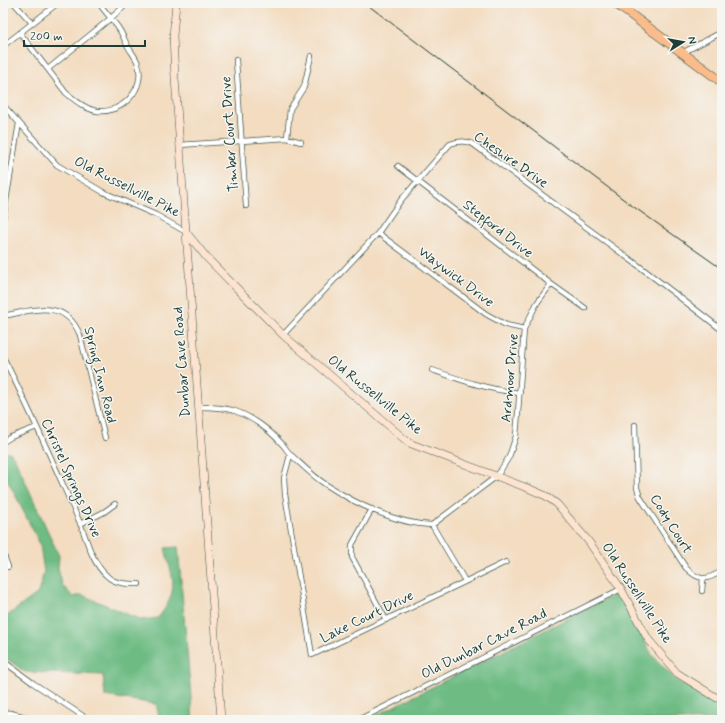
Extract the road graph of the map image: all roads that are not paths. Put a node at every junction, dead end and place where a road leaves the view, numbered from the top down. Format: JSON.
{"nodes":[{"id":1,"x":14,"y":3,"type":"edge"},
{"id":2,"x":58,"y":3,"type":"edge"},
{"id":3,"x":98,"y":3,"type":"edge"},
{"id":4,"x":128,"y":3,"type":"edge"},
{"id":5,"x":176,"y":3,"type":"edge"},
{"id":6,"x":615,"y":3,"type":"edge"},
{"id":7,"x":111,"y":18,"type":"junction"},
{"id":8,"x":32,"y":23,"type":"junction"},
{"id":9,"x":20,"y":32,"type":"junction"},
{"id":10,"x":722,"y":32,"type":"edge"},
{"id":11,"x":3,"y":46,"type":"edge"},
{"id":12,"x":682,"y":53,"type":"junction"},
{"id":13,"x":311,"y":56,"type":"dead end"},
{"id":14,"x":236,"y":60,"type":"dead end"},
{"id":15,"x":48,"y":69,"type":"junction"},
{"id":16,"x":722,"y":82,"type":"edge"},
{"id":17,"x":3,"y":105,"type":"edge"},
{"id":18,"x":19,"y":123,"type":"junction"},
{"id":19,"x":288,"y":138,"type":"junction"},
{"id":20,"x":241,"y":140,"type":"junction"},
{"id":21,"x":301,"y":142,"type":"dead end"},
{"id":22,"x":179,"y":145,"type":"junction"},
{"id":23,"x":398,"y":166,"type":"dead end"},
{"id":24,"x":418,"y":180,"type":"junction"},
{"id":25,"x":246,"y":206,"type":"dead end"},
{"id":26,"x":3,"y":219,"type":"edge"},
{"id":27,"x":186,"y":232,"type":"junction"},
{"id":28,"x":378,"y":233,"type":"junction"},
{"id":29,"x":551,"y":284,"type":"junction"},
{"id":30,"x":584,"y":308,"type":"dead end"},
{"id":31,"x":3,"y":316,"type":"edge"},
{"id":32,"x":524,"y":329,"type":"junction"},
{"id":33,"x":722,"y":330,"type":"edge"},
{"id":34,"x":282,"y":335,"type":"junction"},
{"id":35,"x":3,"y":357,"type":"edge"},
{"id":36,"x":432,"y":370,"type":"dead end"},
{"id":37,"x":520,"y":393,"type":"junction"},
{"id":38,"x":199,"y":407,"type":"junction"},
{"id":39,"x":635,"y":426,"type":"dead end"},
{"id":40,"x":37,"y":427,"type":"junction"},
{"id":41,"x":105,"y":438,"type":"dead end"},
{"id":42,"x":3,"y":442,"type":"edge"},
{"id":43,"x":290,"y":455,"type":"junction"},
{"id":44,"x":497,"y":476,"type":"junction"},
{"id":45,"x":115,"y":504,"type":"dead end"},
{"id":46,"x":372,"y":509,"type":"junction"},
{"id":47,"x":80,"y":524,"type":"junction"},
{"id":48,"x":432,"y":525,"type":"junction"},
{"id":49,"x":3,"y":553,"type":"edge"},
{"id":50,"x":506,"y":562,"type":"dead end"},
{"id":51,"x":8,"y":567,"type":"dead end"},
{"id":52,"x":722,"y":571,"type":"edge"},
{"id":53,"x":703,"y":579,"type":"junction"},
{"id":54,"x":465,"y":581,"type":"junction"},
{"id":55,"x":139,"y":584,"type":"dead end"},
{"id":56,"x":621,"y":589,"type":"junction"},
{"id":57,"x":702,"y":591,"type":"dead end"},
{"id":58,"x":386,"y":620,"type":"junction"},
{"id":59,"x":3,"y":661,"type":"edge"},
{"id":60,"x":722,"y":698,"type":"edge"},
{"id":61,"x":3,"y":712,"type":"edge"},
{"id":62,"x":31,"y":720,"type":"edge"},
{"id":63,"x":89,"y":720,"type":"edge"},
{"id":64,"x":221,"y":720,"type":"edge"},
{"id":65,"x":358,"y":720,"type":"edge"}],
"edges":[{"from":1,"to":8,"type":"street"},
{"from":2,"to":8,"type":"street"},
{"from":3,"to":7,"type":"street"},
{"from":4,"to":7,"type":"street"},
{"from":5,"to":22,"type":"street","name":"Dunbar Cave Road"},
{"from":6,"to":12,"type":"highway"},
{"from":7,"to":15,"type":"street"},
{"from":7,"to":15,"type":"street"},
{"from":8,"to":9,"type":"street"},
{"from":9,"to":11,"type":"street"},
{"from":9,"to":15,"type":"street"},
{"from":10,"to":12,"type":"street"},
{"from":12,"to":16,"type":"highway"},
{"from":13,"to":19,"type":"street"},
{"from":14,"to":20,"type":"street","name":"Timber Court Drive"},
{"from":17,"to":18,"type":"street","name":"Old Russellville Pike"},
{"from":18,"to":26,"type":"street"},
{"from":18,"to":27,"type":"street","name":"Old Russellville Pike"},
{"from":19,"to":20,"type":"street"},
{"from":19,"to":21,"type":"street"},
{"from":20,"to":22,"type":"street"},
{"from":20,"to":25,"type":"street","name":"Timber Court Drive"},
{"from":22,"to":27,"type":"street","name":"Dunbar Cave Road"},
{"from":23,"to":24,"type":"street","name":"Stepford Drive"},
{"from":24,"to":28,"type":"street","name":"Cheshire Drive"},
{"from":24,"to":29,"type":"street","name":"Stepford Drive"},
{"from":24,"to":33,"type":"street","name":"Cheshire Drive"},
{"from":27,"to":34,"type":"street","name":"Old Russellville Pike"},
{"from":27,"to":38,"type":"street","name":"Dunbar Cave Road"},
{"from":28,"to":32,"type":"street","name":"Waywick Drive"},
{"from":28,"to":34,"type":"street","name":"Cheshire Drive"},
{"from":29,"to":30,"type":"street","name":"Stepford Drive"},
{"from":29,"to":32,"type":"street","name":"Ardmoor Drive"},
{"from":31,"to":41,"type":"street","name":"Spring Inn Road"},
{"from":32,"to":37,"type":"street","name":"Ardmoor Drive"},
{"from":34,"to":44,"type":"street","name":"Old Russellville Pike"},
{"from":35,"to":40,"type":"street","name":"Christel Springs Drive"},
{"from":36,"to":37,"type":"street"},
{"from":37,"to":44,"type":"street","name":"Ardmoor Drive"},
{"from":38,"to":43,"type":"street"},
{"from":38,"to":64,"type":"street","name":"Dunbar Cave Road"},
{"from":39,"to":53,"type":"street","name":"Cody Court"},
{"from":40,"to":42,"type":"street"},
{"from":40,"to":47,"type":"street","name":"Christel Springs Drive"},
{"from":43,"to":46,"type":"street"},
{"from":43,"to":58,"type":"street","name":"Lake Court Drive"},
{"from":44,"to":48,"type":"street"},
{"from":44,"to":56,"type":"street","name":"Old Russellville Pike"},
{"from":45,"to":47,"type":"street"},
{"from":46,"to":48,"type":"street"},
{"from":46,"to":58,"type":"street"},
{"from":47,"to":55,"type":"street","name":"Christel Springs Drive"},
{"from":48,"to":54,"type":"street"},
{"from":49,"to":51,"type":"street"},
{"from":50,"to":54,"type":"street","name":"Lake Court Drive"},
{"from":52,"to":53,"type":"street"},
{"from":53,"to":57,"type":"street"},
{"from":54,"to":58,"type":"street","name":"Lake Court Drive"},
{"from":56,"to":60,"type":"street","name":"Old Russellville Pike"},
{"from":56,"to":65,"type":"street","name":"Old Dunbar Cave Road"},
{"from":59,"to":63,"type":"street"},
{"from":61,"to":62,"type":"street"}]}
